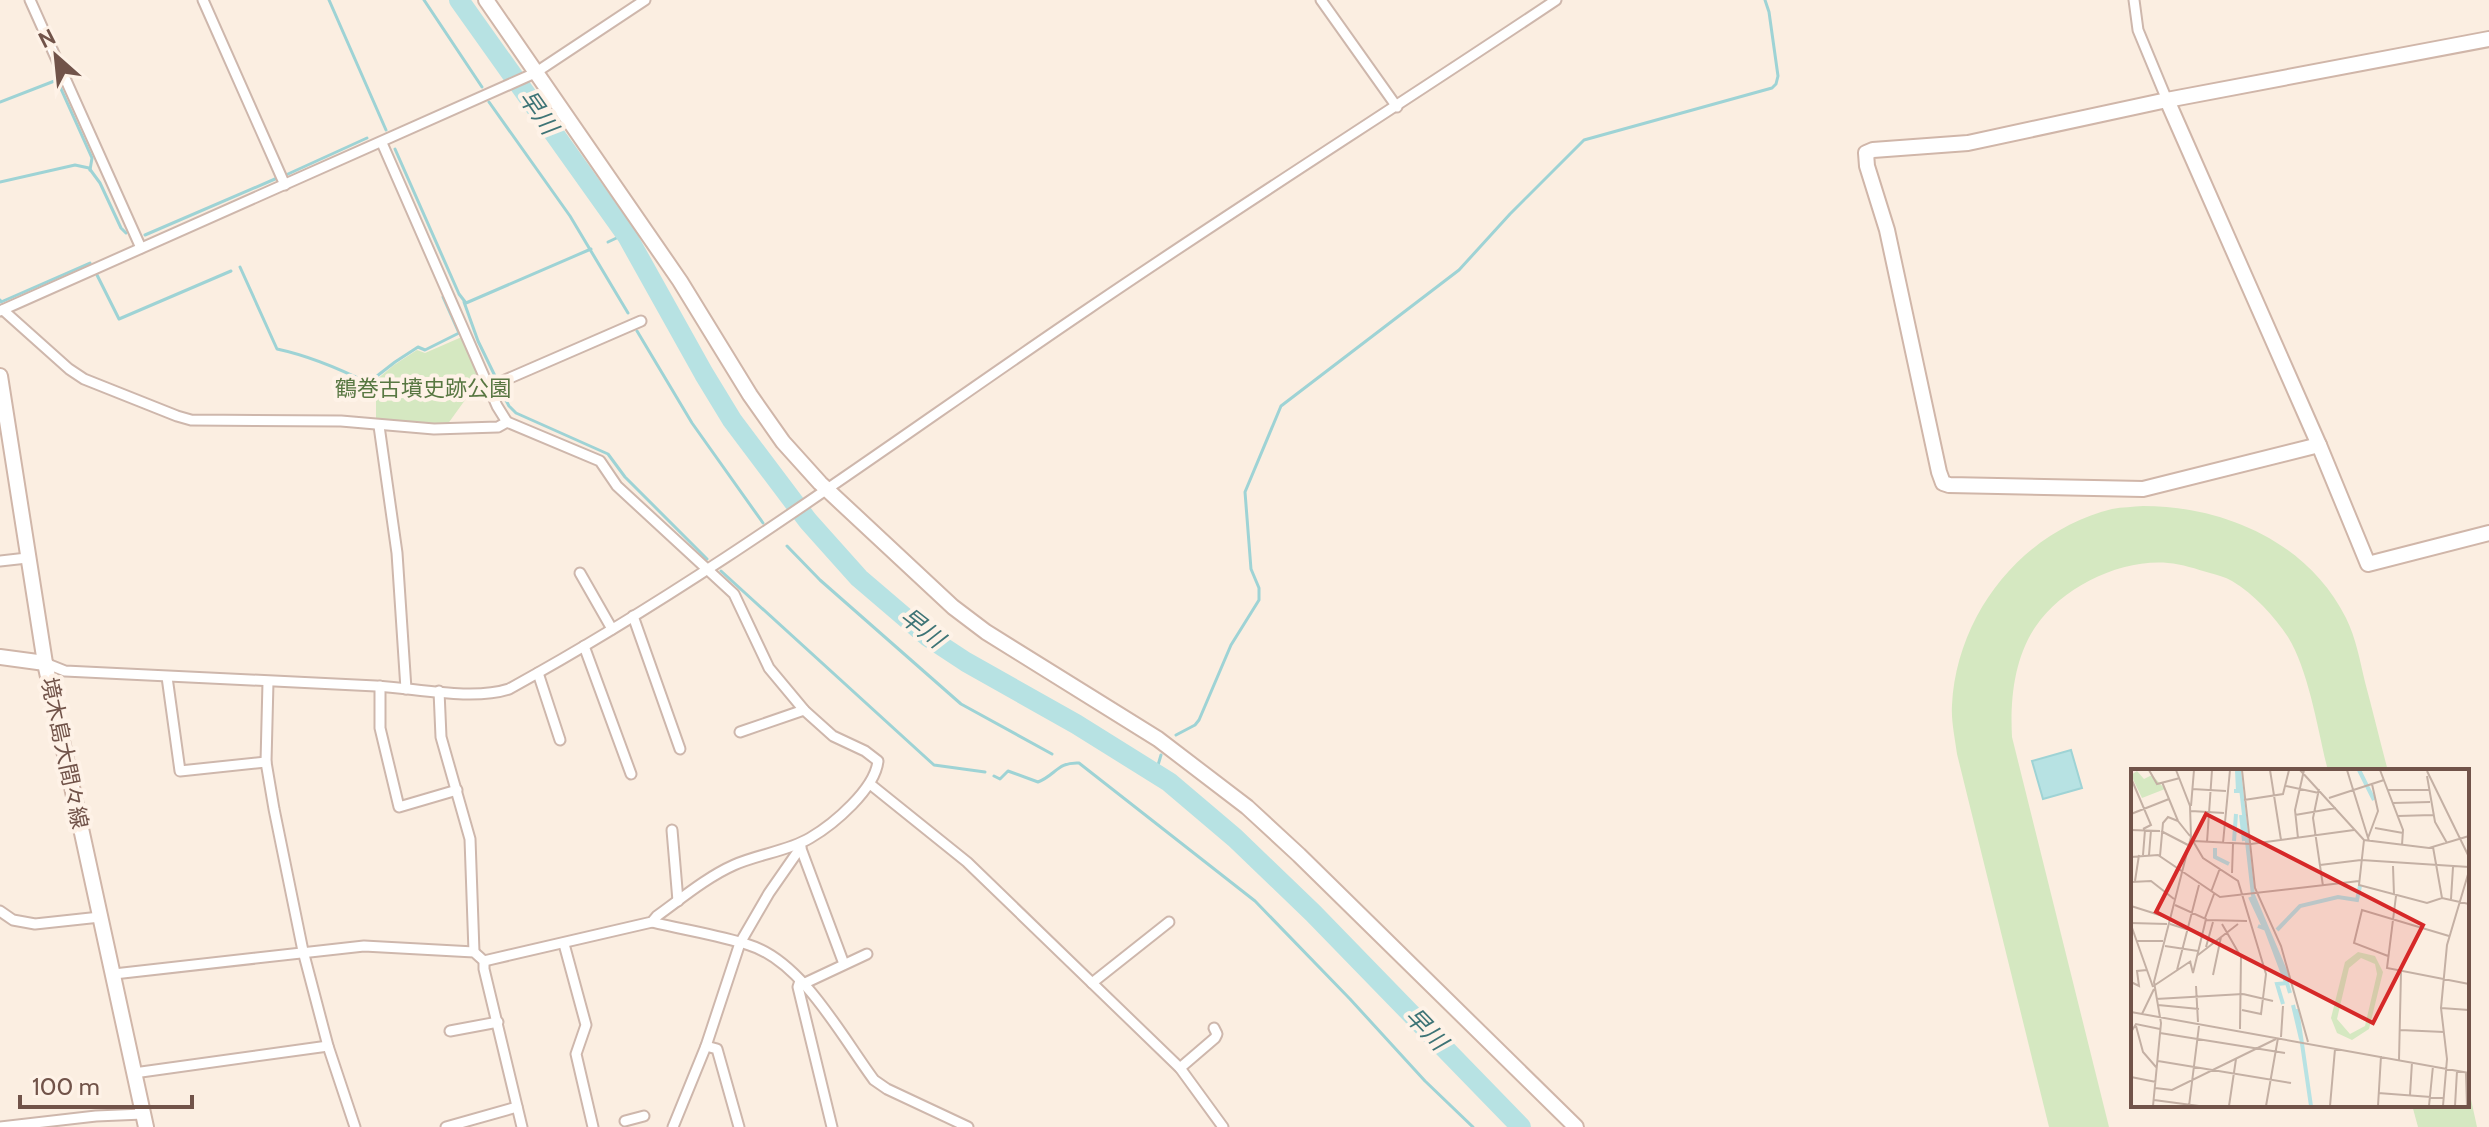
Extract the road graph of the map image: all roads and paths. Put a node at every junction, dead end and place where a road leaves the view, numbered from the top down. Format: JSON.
{"nodes":[{"id":1,"x":30,"y":0,"type":"edge"},
{"id":2,"x":203,"y":0,"type":"edge"},
{"id":3,"x":486,"y":0,"type":"edge"},
{"id":4,"x":645,"y":0,"type":"edge"},
{"id":5,"x":1321,"y":0,"type":"edge"},
{"id":6,"x":1556,"y":0,"type":"edge"},
{"id":7,"x":2134,"y":0,"type":"edge"},
{"id":8,"x":2489,"y":39,"type":"edge"},
{"id":9,"x":532,"y":74,"type":"junction"},
{"id":10,"x":2167,"y":100,"type":"junction"},
{"id":11,"x":1397,"y":107,"type":"junction"},
{"id":12,"x":382,"y":143,"type":"junction"},
{"id":13,"x":285,"y":185,"type":"junction"},
{"id":14,"x":141,"y":248,"type":"junction"},
{"id":15,"x":1,"y":310,"type":"edge"},
{"id":16,"x":641,"y":321,"type":"dead end"},
{"id":17,"x":0,"y":376,"type":"edge"},
{"id":18,"x":489,"y":387,"type":"junction"},
{"id":19,"x":507,"y":422,"type":"junction"},
{"id":20,"x":4,"y":426,"type":"edge"},
{"id":21,"x":379,"y":426,"type":"junction"},
{"id":22,"x":2319,"y":445,"type":"junction"},
{"id":23,"x":824,"y":493,"type":"junction"},
{"id":24,"x":2489,"y":533,"type":"edge"},
{"id":25,"x":27,"y":558,"type":"junction"},
{"id":26,"x":0,"y":561,"type":"edge"},
{"id":27,"x":707,"y":570,"type":"junction"},
{"id":28,"x":580,"y":573,"type":"dead end"},
{"id":29,"x":633,"y":616,"type":"junction"},
{"id":30,"x":612,"y":629,"type":"junction"},
{"id":31,"x":584,"y":646,"type":"junction"},
{"id":32,"x":0,"y":657,"type":"edge"},
{"id":33,"x":45,"y":663,"type":"junction"},
{"id":34,"x":538,"y":673,"type":"junction"},
{"id":35,"x":167,"y":677,"type":"junction"},
{"id":36,"x":268,"y":682,"type":"junction"},
{"id":37,"x":380,"y":686,"type":"junction"},
{"id":38,"x":406,"y":689,"type":"junction"},
{"id":39,"x":439,"y":691,"type":"junction"},
{"id":40,"x":804,"y":710,"type":"junction"},
{"id":41,"x":740,"y":732,"type":"dead end"},
{"id":42,"x":560,"y":740,"type":"dead end"},
{"id":43,"x":680,"y":749,"type":"dead end"},
{"id":44,"x":266,"y":762,"type":"junction"},
{"id":45,"x":631,"y":774,"type":"dead end"},
{"id":46,"x":870,"y":784,"type":"junction"},
{"id":47,"x":457,"y":790,"type":"junction"},
{"id":48,"x":672,"y":830,"type":"dead end"},
{"id":49,"x":800,"y":845,"type":"junction"},
{"id":50,"x":678,"y":901,"type":"junction"},
{"id":51,"x":0,"y":911,"type":"edge"},
{"id":52,"x":100,"y":917,"type":"junction"},
{"id":53,"x":652,"y":922,"type":"junction"},
{"id":54,"x":1169,"y":922,"type":"dead end"},
{"id":55,"x":740,"y":943,"type":"junction"},
{"id":56,"x":564,"y":944,"type":"junction"},
{"id":57,"x":303,"y":951,"type":"junction"},
{"id":58,"x":474,"y":952,"type":"junction"},
{"id":59,"x":867,"y":954,"type":"dead end"},
{"id":60,"x":484,"y":961,"type":"junction"},
{"id":61,"x":844,"y":964,"type":"junction"},
{"id":62,"x":114,"y":974,"type":"junction"},
{"id":63,"x":802,"y":982,"type":"junction"},
{"id":64,"x":1092,"y":983,"type":"junction"},
{"id":65,"x":498,"y":1022,"type":"junction"},
{"id":66,"x":1214,"y":1028,"type":"dead end"},
{"id":67,"x":450,"y":1031,"type":"dead end"},
{"id":68,"x":328,"y":1046,"type":"junction"},
{"id":69,"x":706,"y":1046,"type":"junction"},
{"id":70,"x":1180,"y":1068,"type":"junction"},
{"id":71,"x":134,"y":1073,"type":"junction"},
{"id":72,"x":517,"y":1107,"type":"junction"},
{"id":73,"x":644,"y":1116,"type":"dead end"},
{"id":74,"x":145,"y":1120,"type":"edge"},
{"id":75,"x":631,"y":1122,"type":"edge"},
{"id":76,"x":0,"y":1127,"type":"edge"},
{"id":77,"x":355,"y":1127,"type":"edge"},
{"id":78,"x":446,"y":1127,"type":"edge"},
{"id":79,"x":522,"y":1127,"type":"edge"},
{"id":80,"x":593,"y":1127,"type":"edge"},
{"id":81,"x":673,"y":1127,"type":"edge"},
{"id":82,"x":739,"y":1127,"type":"edge"},
{"id":83,"x":832,"y":1127,"type":"edge"},
{"id":84,"x":968,"y":1127,"type":"edge"},
{"id":85,"x":1223,"y":1127,"type":"edge"},
{"id":86,"x":1576,"y":1127,"type":"edge"}],
"edges":[{"from":1,"to":14,"type":"street"},
{"from":2,"to":13,"type":"street"},
{"from":3,"to":9,"type":"street"},
{"from":4,"to":9,"type":"street"},
{"from":5,"to":11,"type":"street"},
{"from":6,"to":11,"type":"street"},
{"from":7,"to":10,"type":"street"},
{"from":8,"to":10,"type":"street"},
{"from":9,"to":12,"type":"street"},
{"from":9,"to":23,"type":"street"},
{"from":10,"to":22,"type":"street"},
{"from":10,"to":22,"type":"street"},
{"from":11,"to":23,"type":"street"},
{"from":12,"to":13,"type":"street"},
{"from":12,"to":18,"type":"street"},
{"from":13,"to":14,"type":"street"},
{"from":14,"to":15,"type":"street"},
{"from":15,"to":21,"type":"street"},
{"from":16,"to":18,"type":"street"},
{"from":17,"to":20,"type":"street","name":"境木島大間々線"},
{"from":18,"to":19,"type":"street"},
{"from":19,"to":21,"type":"street"},
{"from":19,"to":27,"type":"street"},
{"from":20,"to":25,"type":"street","name":"境木島大間々線"},
{"from":21,"to":38,"type":"street"},
{"from":22,"to":24,"type":"street"},
{"from":23,"to":27,"type":"street"},
{"from":23,"to":86,"type":"street"},
{"from":25,"to":26,"type":"street"},
{"from":25,"to":33,"type":"street","name":"境木島大間々線"},
{"from":27,"to":29,"type":"street"},
{"from":27,"to":40,"type":"street"},
{"from":28,"to":30,"type":"street"},
{"from":29,"to":30,"type":"street"},
{"from":29,"to":43,"type":"street"},
{"from":30,"to":31,"type":"street"},
{"from":31,"to":34,"type":"street"},
{"from":31,"to":45,"type":"street"},
{"from":32,"to":33,"type":"street"},
{"from":33,"to":35,"type":"street"},
{"from":33,"to":52,"type":"street","name":"境木島大間々線"},
{"from":34,"to":39,"type":"street"},
{"from":34,"to":42,"type":"street"},
{"from":35,"to":36,"type":"street"},
{"from":35,"to":44,"type":"street"},
{"from":36,"to":37,"type":"street"},
{"from":36,"to":44,"type":"street"},
{"from":37,"to":38,"type":"street"},
{"from":37,"to":47,"type":"street"},
{"from":38,"to":39,"type":"street"},
{"from":39,"to":47,"type":"street"},
{"from":40,"to":41,"type":"street"},
{"from":40,"to":46,"type":"street"},
{"from":44,"to":57,"type":"street"},
{"from":46,"to":49,"type":"street"},
{"from":46,"to":64,"type":"street"},
{"from":47,"to":58,"type":"street"},
{"from":48,"to":50,"type":"street"},
{"from":49,"to":50,"type":"street"},
{"from":49,"to":55,"type":"street"},
{"from":49,"to":61,"type":"street"},
{"from":50,"to":53,"type":"street"},
{"from":51,"to":52,"type":"street"},
{"from":52,"to":62,"type":"street","name":"境木島大間々線"},
{"from":53,"to":55,"type":"street"},
{"from":53,"to":56,"type":"street"},
{"from":54,"to":64,"type":"street"},
{"from":55,"to":63,"type":"street"},
{"from":55,"to":69,"type":"street"},
{"from":56,"to":60,"type":"street"},
{"from":56,"to":80,"type":"street"},
{"from":57,"to":58,"type":"street"},
{"from":57,"to":62,"type":"street"},
{"from":57,"to":68,"type":"street"},
{"from":58,"to":60,"type":"street"},
{"from":59,"to":61,"type":"street"},
{"from":60,"to":65,"type":"street"},
{"from":61,"to":63,"type":"street"},
{"from":62,"to":71,"type":"street","name":"境木島大間々線"},
{"from":63,"to":83,"type":"street"},
{"from":63,"to":84,"type":"street"},
{"from":64,"to":70,"type":"street"},
{"from":65,"to":67,"type":"street"},
{"from":65,"to":72,"type":"street"},
{"from":66,"to":70,"type":"street"},
{"from":68,"to":71,"type":"street"},
{"from":68,"to":77,"type":"street"},
{"from":69,"to":81,"type":"street"},
{"from":69,"to":82,"type":"street"},
{"from":70,"to":85,"type":"street"},
{"from":71,"to":74,"type":"street","name":"境木島大間々線"},
{"from":72,"to":78,"type":"street"},
{"from":72,"to":79,"type":"street"},
{"from":73,"to":75,"type":"street"},
{"from":74,"to":76,"type":"street"}]}
